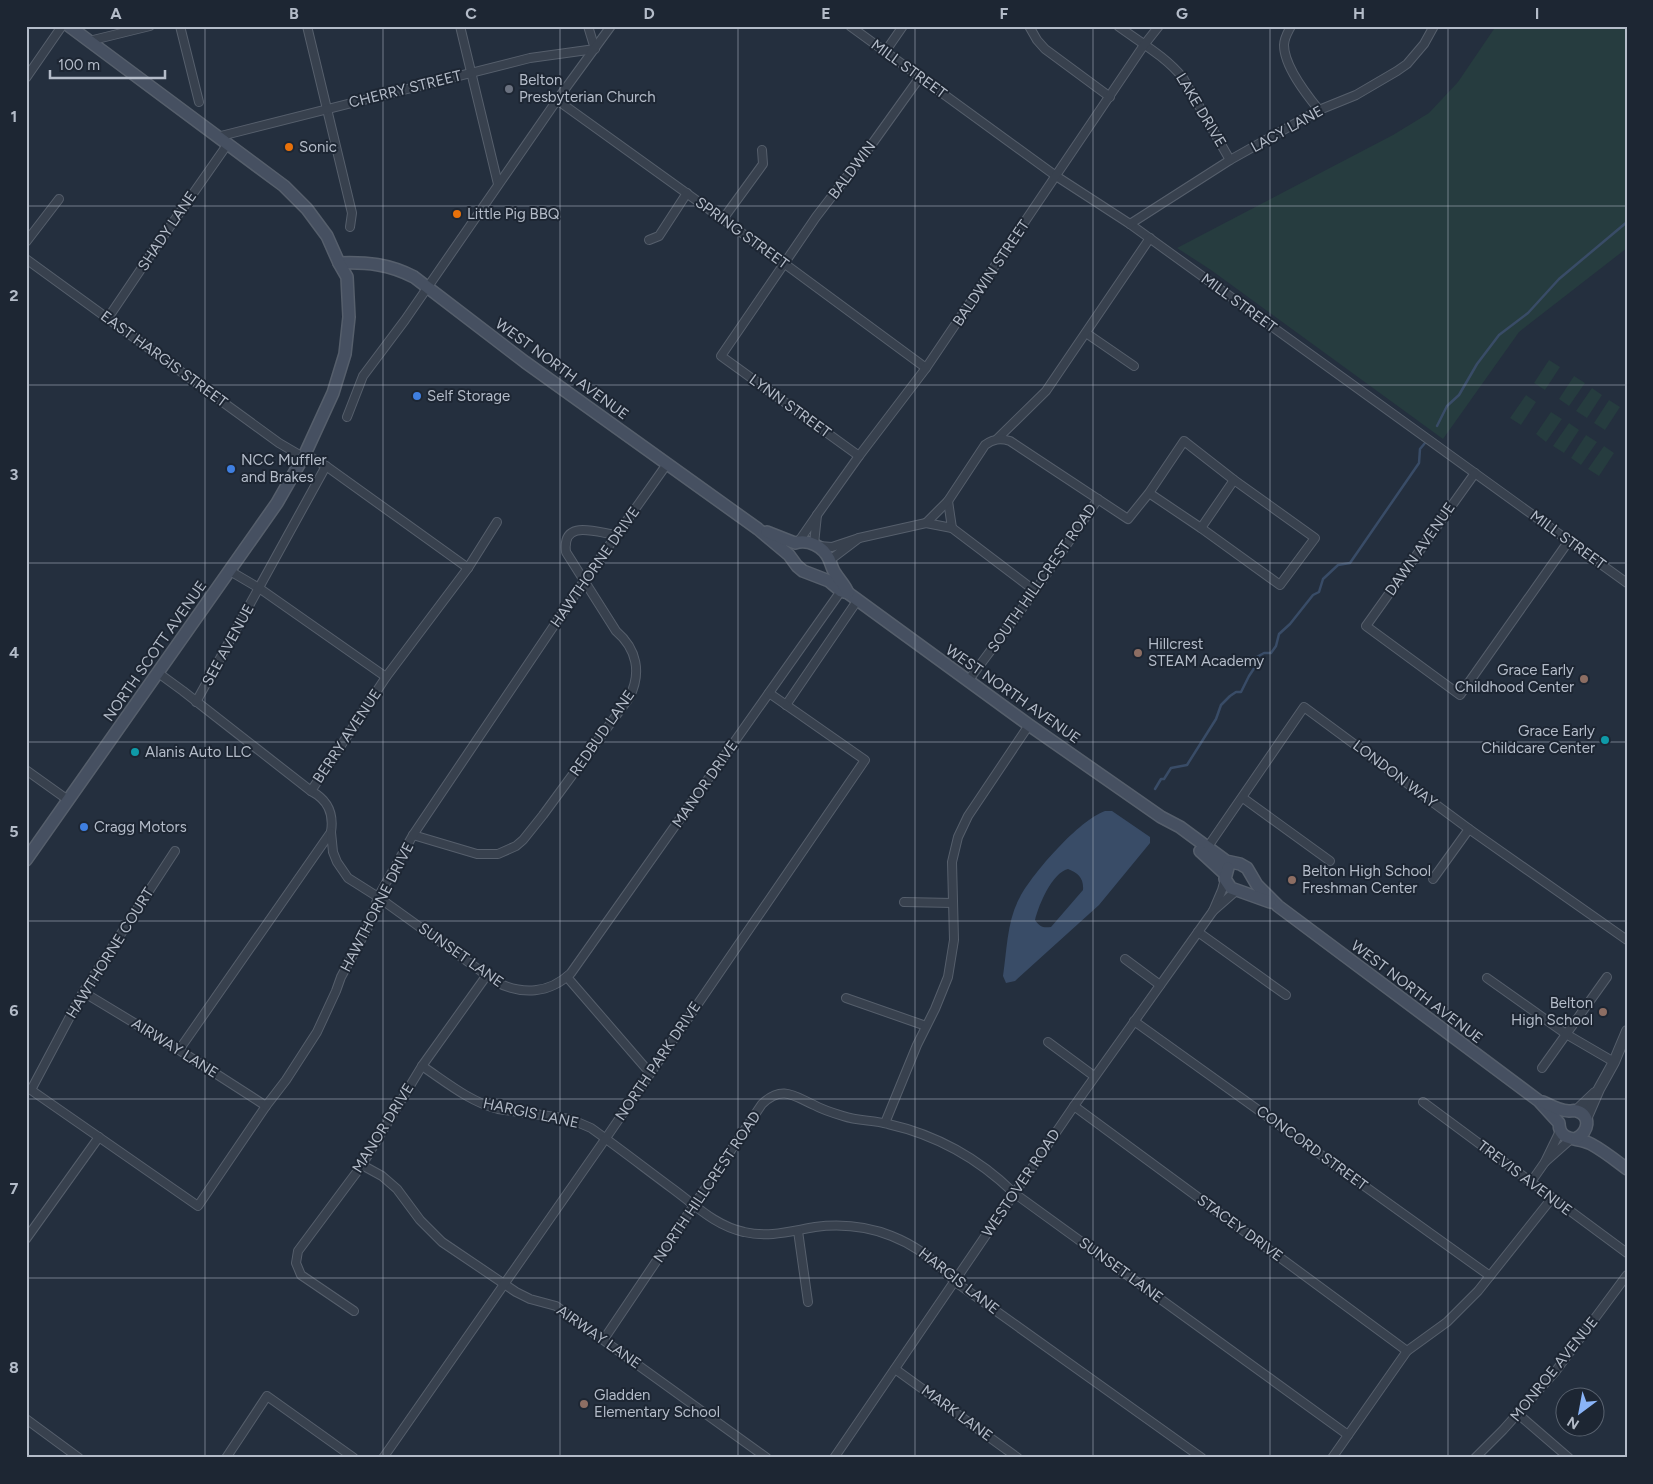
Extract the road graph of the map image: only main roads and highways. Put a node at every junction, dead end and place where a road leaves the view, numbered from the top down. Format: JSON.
{"nodes":[{"id":1,"x":69,"y":26,"type":"edge"},
{"id":2,"x":339,"y":263,"type":"junction"},
{"id":3,"x":758,"y":529,"type":"junction"},
{"id":4,"x":797,"y":542,"type":"junction"},
{"id":5,"x":789,"y":555,"type":"junction"},
{"id":6,"x":830,"y":562,"type":"junction"},
{"id":7,"x":820,"y":577,"type":"junction"},
{"id":8,"x":845,"y":592,"type":"junction"},
{"id":9,"x":1161,"y":818,"type":"junction"},
{"id":10,"x":26,"y":860,"type":"edge"},
{"id":11,"x":1236,"y":864,"type":"junction"},
{"id":12,"x":1251,"y":875,"type":"junction"},
{"id":13,"x":1225,"y":876,"type":"junction"},
{"id":14,"x":1237,"y":890,"type":"junction"},
{"id":15,"x":1278,"y":906,"type":"junction"},
{"id":16,"x":1539,"y":1101,"type":"junction"},
{"id":17,"x":1572,"y":1111,"type":"junction"},
{"id":18,"x":1586,"y":1124,"type":"junction"},
{"id":19,"x":1560,"y":1127,"type":"junction"},
{"id":20,"x":1574,"y":1138,"type":"junction"},
{"id":21,"x":1627,"y":1161,"type":"edge"},
{"id":22,"x":1627,"y":1169,"type":"edge"}],
"edges":[{"from":1,"to":2,"type":"main road","name":"NORTH SCOTT AVENUE"},
{"from":2,"to":3,"type":"main road","name":"WEST NORTH AVENUE"},
{"from":2,"to":10,"type":"main road","name":"NORTH SCOTT AVENUE"},
{"from":3,"to":4,"type":"main road","name":"WEST NORTH AVENUE"},
{"from":3,"to":5,"type":"main road","name":"WEST NORTH AVENUE"},
{"from":4,"to":5,"type":"main road"},
{"from":4,"to":6,"type":"main road","name":"WEST NORTH AVENUE"},
{"from":5,"to":7,"type":"main road","name":"WEST NORTH AVENUE"},
{"from":6,"to":7,"type":"main road"},
{"from":6,"to":8,"type":"main road","name":"WEST NORTH AVENUE"},
{"from":7,"to":8,"type":"main road","name":"WEST NORTH AVENUE"},
{"from":8,"to":9,"type":"main road","name":"WEST NORTH AVENUE"},
{"from":9,"to":11,"type":"main road","name":"WEST NORTH AVENUE"},
{"from":9,"to":13,"type":"main road","name":"WEST NORTH AVENUE"},
{"from":11,"to":12,"type":"main road","name":"WEST NORTH AVENUE"},
{"from":11,"to":13,"type":"main road"},
{"from":12,"to":14,"type":"main road"},
{"from":12,"to":15,"type":"main road","name":"WEST NORTH AVENUE"},
{"from":13,"to":14,"type":"main road","name":"WEST NORTH AVENUE"},
{"from":14,"to":15,"type":"main road","name":"WEST NORTH AVENUE"},
{"from":15,"to":16,"type":"main road","name":"WEST NORTH AVENUE"},
{"from":16,"to":17,"type":"main road","name":"WEST NORTH AVENUE"},
{"from":16,"to":19,"type":"main road","name":"WEST NORTH AVENUE"},
{"from":17,"to":18,"type":"main road","name":"WEST NORTH AVENUE"},
{"from":17,"to":19,"type":"main road"},
{"from":18,"to":20,"type":"main road"},
{"from":18,"to":21,"type":"main road","name":"WEST NORTH AVENUE"},
{"from":19,"to":20,"type":"main road","name":"WEST NORTH AVENUE"},
{"from":20,"to":22,"type":"main road","name":"WEST NORTH AVENUE"}]}
